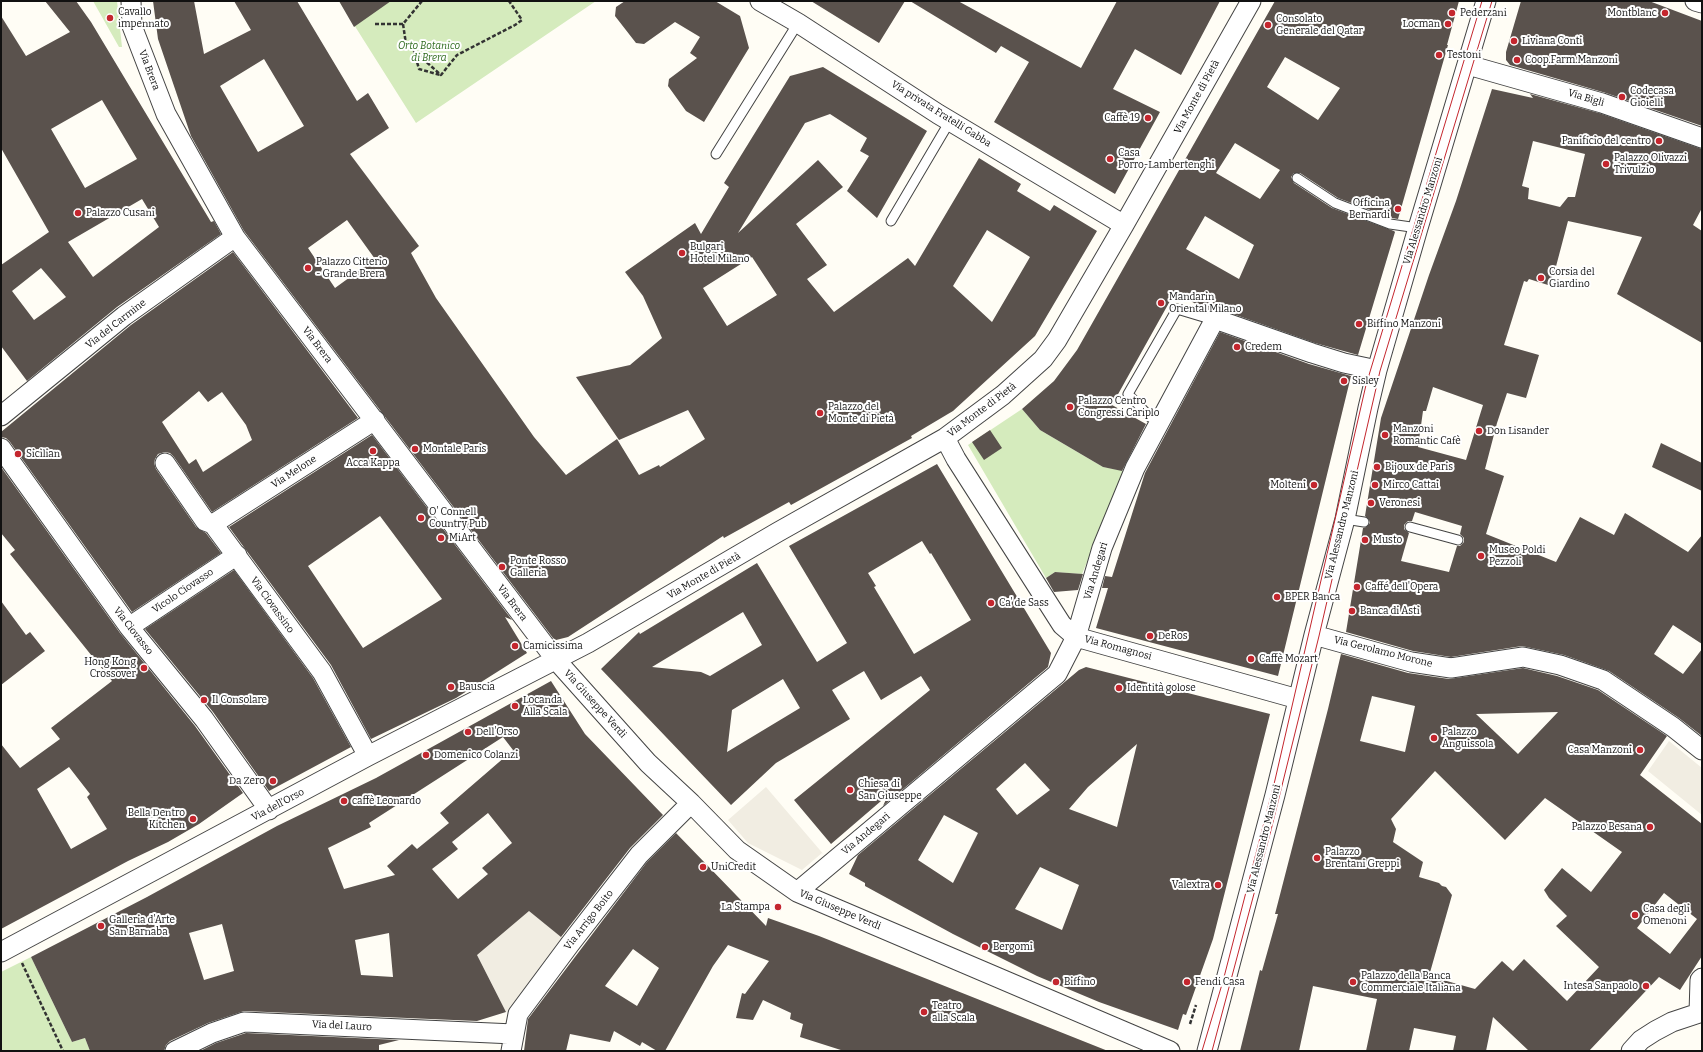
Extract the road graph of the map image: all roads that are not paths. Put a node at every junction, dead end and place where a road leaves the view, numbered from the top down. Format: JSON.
{"nodes":[{"id":1,"x":130,"y":1,"type":"edge"},
{"id":2,"x":760,"y":1,"type":"edge"},
{"id":3,"x":1251,"y":1,"type":"edge"},
{"id":4,"x":1486,"y":1,"type":"edge"},
{"id":5,"x":1696,"y":1,"type":"edge"},
{"id":6,"x":1702,"y":3,"type":"edge"},
{"id":7,"x":798,"y":23,"type":"junction"},
{"id":8,"x":1468,"y":65,"type":"junction"},
{"id":9,"x":950,"y":121,"type":"junction"},
{"id":10,"x":1702,"y":138,"type":"edge"},
{"id":11,"x":716,"y":154,"type":"dead end"},
{"id":12,"x":1297,"y":178,"type":"dead end"},
{"id":13,"x":891,"y":221,"type":"dead end"},
{"id":14,"x":1124,"y":225,"type":"junction"},
{"id":15,"x":1418,"y":228,"type":"junction"},
{"id":16,"x":235,"y":237,"type":"junction"},
{"id":17,"x":1215,"y":319,"type":"junction"},
{"id":18,"x":1377,"y":370,"type":"junction"},
{"id":19,"x":1,"y":416,"type":"edge"},
{"id":20,"x":375,"y":420,"type":"junction"},
{"id":21,"x":1160,"y":421,"type":"junction"},
{"id":22,"x":945,"y":438,"type":"junction"},
{"id":23,"x":1,"y":448,"type":"edge"},
{"id":24,"x":165,"y":463,"type":"dead end"},
{"id":25,"x":1345,"y":519,"type":"junction"},
{"id":26,"x":1364,"y":522,"type":"dead end"},
{"id":27,"x":213,"y":524,"type":"junction"},
{"id":28,"x":1410,"y":527,"type":"dead end"},
{"id":29,"x":1458,"y":540,"type":"dead end"},
{"id":30,"x":237,"y":555,"type":"junction"},
{"id":31,"x":129,"y":627,"type":"junction"},
{"id":32,"x":1314,"y":635,"type":"junction"},
{"id":33,"x":1076,"y":637,"type":"junction"},
{"id":34,"x":556,"y":660,"type":"junction"},
{"id":35,"x":1298,"y":699,"type":"junction"},
{"id":36,"x":1702,"y":750,"type":"edge"},
{"id":37,"x":368,"y":756,"type":"junction"},
{"id":38,"x":691,"y":803,"type":"junction"},
{"id":39,"x":269,"y":810,"type":"junction"},
{"id":40,"x":797,"y":892,"type":"junction"},
{"id":41,"x":1,"y":952,"type":"edge"},
{"id":42,"x":1702,"y":978,"type":"edge"},
{"id":43,"x":1700,"y":1013,"type":"edge"},
{"id":44,"x":512,"y":1043,"type":"edge"},
{"id":45,"x":175,"y":1051,"type":"edge"},
{"id":46,"x":1170,"y":1051,"type":"edge"},
{"id":47,"x":1207,"y":1051,"type":"edge"},
{"id":48,"x":1631,"y":1051,"type":"edge"}],
"edges":[{"from":1,"to":16,"type":"street","name":"Via Brera"},
{"from":2,"to":7,"type":"street","name":"Via privata Fratelli Gabba"},
{"from":3,"to":14,"type":"street","name":"Via Monte di Pietà"},
{"from":4,"to":8,"type":"street","name":"Via Alessandro Manzoni"},
{"from":5,"to":6,"type":"street"},
{"from":7,"to":9,"type":"street","name":"Via privata Fratelli Gabba"},
{"from":7,"to":11,"type":"lane"},
{"from":8,"to":10,"type":"street","name":"Via Bigli"},
{"from":8,"to":15,"type":"street","name":"Via Alessandro Manzoni"},
{"from":9,"to":13,"type":"lane"},
{"from":9,"to":14,"type":"street","name":"Via privata Fratelli Gabba"},
{"from":12,"to":15,"type":"lane"},
{"from":14,"to":22,"type":"street","name":"Via Monte di Pietà"},
{"from":15,"to":18,"type":"street","name":"Via Alessandro Manzoni"},
{"from":16,"to":19,"type":"street","name":"Via del Carmine"},
{"from":16,"to":20,"type":"street","name":"Via Brera"},
{"from":17,"to":18,"type":"street"},
{"from":17,"to":21,"type":"street","name":"Via Andegari"},
{"from":17,"to":21,"type":"lane"},
{"from":18,"to":25,"type":"street","name":"Via Alessandro Manzoni"},
{"from":20,"to":27,"type":"street","name":"Via Melone"},
{"from":20,"to":34,"type":"street","name":"Via Brera"},
{"from":21,"to":33,"type":"street","name":"Via Andegari"},
{"from":22,"to":33,"type":"street","name":"Via Romagnosi"},
{"from":22,"to":34,"type":"street","name":"Via Monte di Pietà"},
{"from":23,"to":31,"type":"street","name":"Via Ciovasso"},
{"from":24,"to":27,"type":"street","name":"Via Ciovassino"},
{"from":25,"to":26,"type":"lane"},
{"from":25,"to":32,"type":"street","name":"Via Alessandro Manzoni"},
{"from":27,"to":30,"type":"street","name":"Via Ciovassino"},
{"from":28,"to":29,"type":"lane"},
{"from":30,"to":31,"type":"street","name":"Vicolo Ciovasso"},
{"from":30,"to":37,"type":"street","name":"Via Ciovassino"},
{"from":31,"to":39,"type":"street","name":"Via Ciovasso"},
{"from":32,"to":35,"type":"street","name":"Via Alessandro Manzoni"},
{"from":32,"to":36,"type":"street","name":"Via Gerolamo Morone"},
{"from":33,"to":35,"type":"street","name":"Via Romagnosi"},
{"from":33,"to":40,"type":"street","name":"Via Andegari"},
{"from":34,"to":37,"type":"street","name":"Via dell'Orso"},
{"from":34,"to":38,"type":"street","name":"Via Giuseppe Verdi"},
{"from":35,"to":47,"type":"street","name":"Via Alessandro Manzoni"},
{"from":37,"to":39,"type":"street","name":"Via dell'Orso"},
{"from":38,"to":40,"type":"street","name":"Via Giuseppe Verdi"},
{"from":38,"to":44,"type":"street","name":"Via Arrigo Boito"},
{"from":39,"to":41,"type":"street","name":"Via dell'Orso"},
{"from":40,"to":46,"type":"street","name":"Via Giuseppe Verdi"},
{"from":42,"to":43,"type":"street"},
{"from":43,"to":48,"type":"street"},
{"from":44,"to":45,"type":"street","name":"Via del Lauro"}]}
